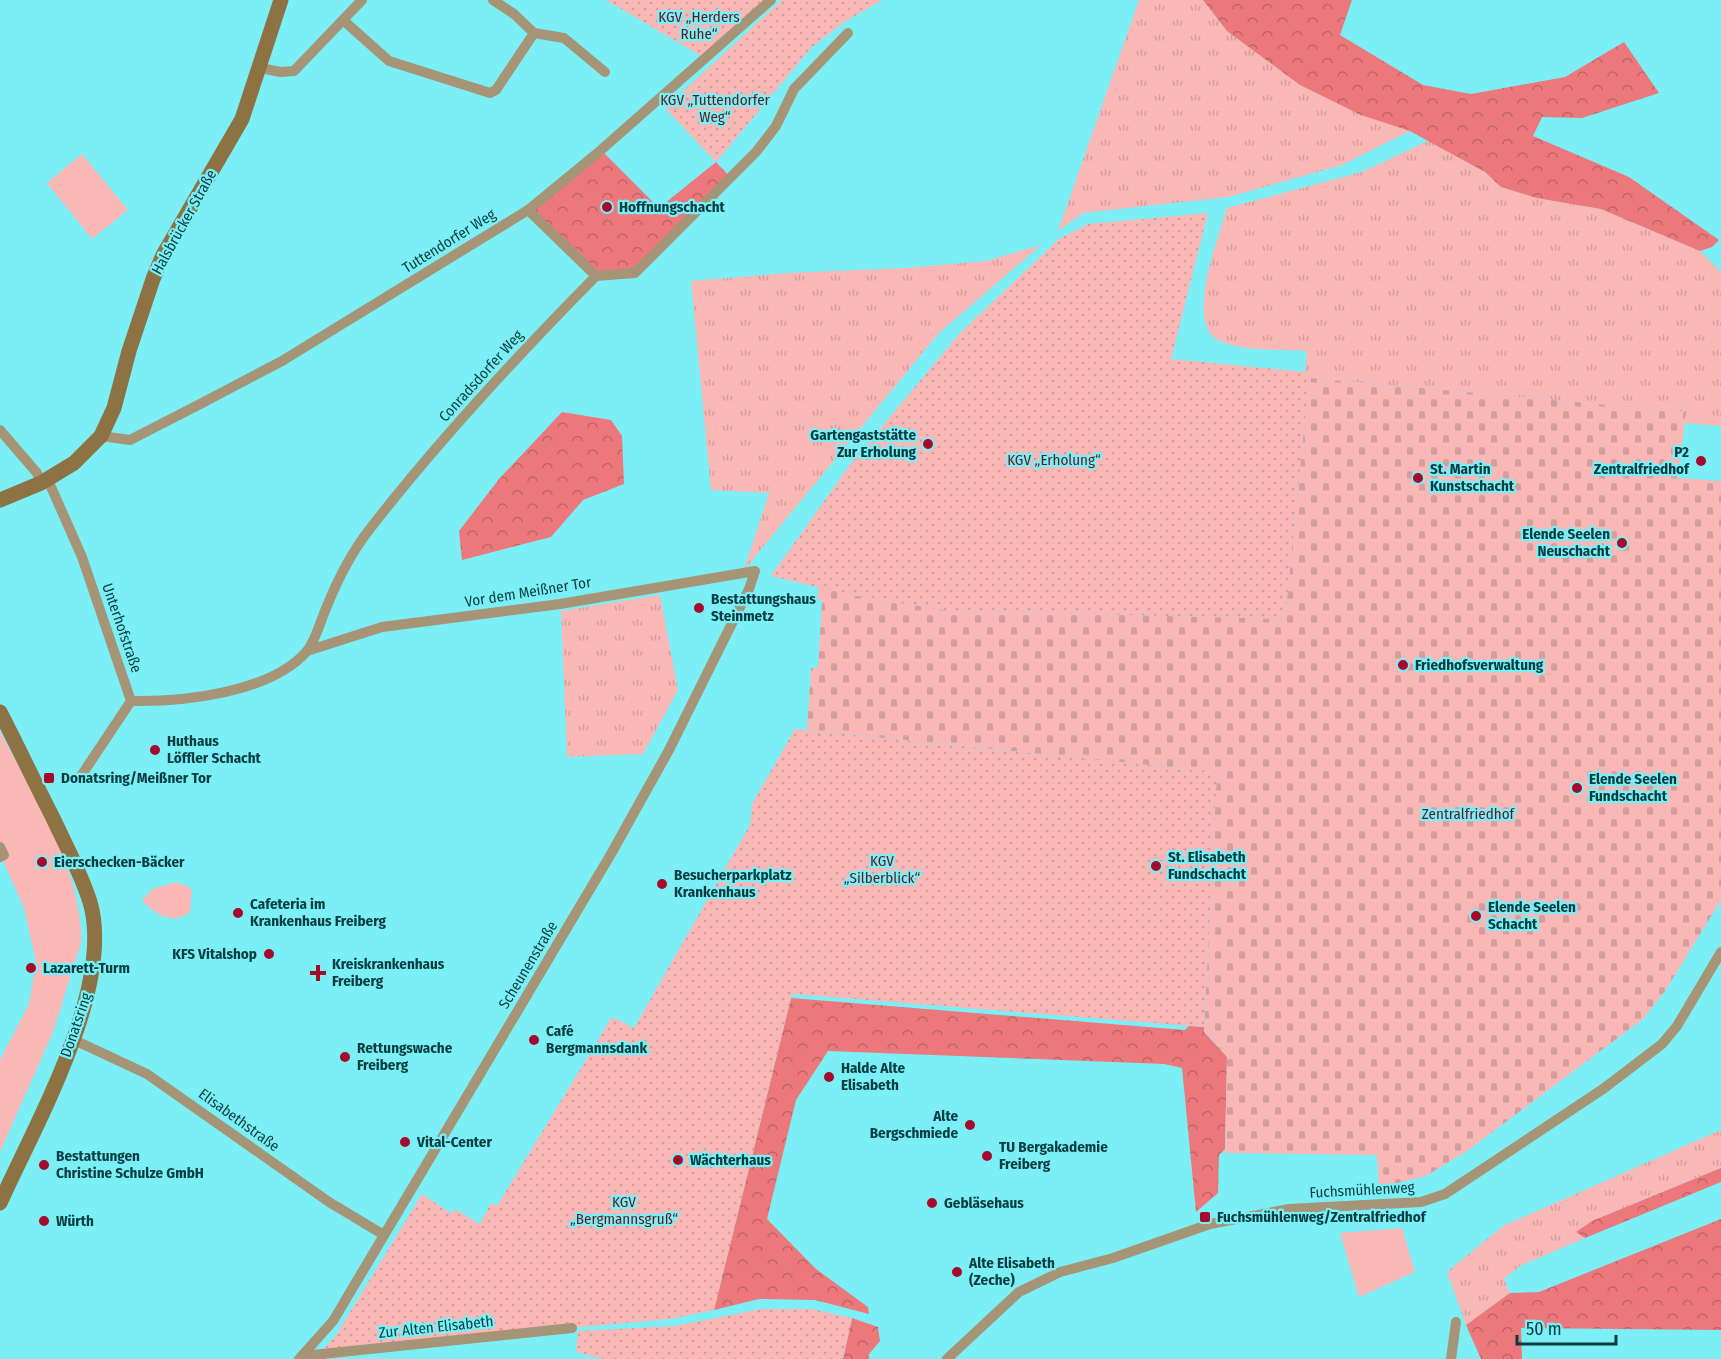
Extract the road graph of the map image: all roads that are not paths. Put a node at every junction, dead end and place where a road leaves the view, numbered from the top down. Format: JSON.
{"nodes":[{"id":1,"x":281,"y":0,"type":"edge"},
{"id":2,"x":362,"y":0,"type":"edge"},
{"id":3,"x":493,"y":0,"type":"edge"},
{"id":4,"x":771,"y":0,"type":"edge"},
{"id":5,"x":343,"y":20,"type":"junction"},
{"id":6,"x":534,"y":33,"type":"junction"},
{"id":7,"x":848,"y":33,"type":"dead end"},
{"id":8,"x":260,"y":68,"type":"junction"},
{"id":9,"x":605,"y":72,"type":"dead end"},
{"id":10,"x":528,"y":210,"type":"junction"},
{"id":11,"x":596,"y":276,"type":"junction"},
{"id":12,"x":0,"y":430,"type":"edge"},
{"id":13,"x":101,"y":436,"type":"junction"},
{"id":14,"x":45,"y":481,"type":"junction"},
{"id":15,"x":0,"y":500,"type":"edge"},
{"id":16,"x":755,"y":571,"type":"joint"},
{"id":17,"x":307,"y":651,"type":"junction"},
{"id":18,"x":131,"y":701,"type":"junction"},
{"id":19,"x":0,"y":712,"type":"edge"},
{"id":20,"x":79,"y":779,"type":"dead end"},
{"id":21,"x":1721,"y":952,"type":"edge"},
{"id":22,"x":72,"y":1039,"type":"junction"},
{"id":23,"x":0,"y":1203,"type":"edge"},
{"id":24,"x":384,"y":1235,"type":"junction"},
{"id":25,"x":1456,"y":1322,"type":"dead end"},
{"id":26,"x":572,"y":1328,"type":"dead end"},
{"id":27,"x":301,"y":1357,"type":"edge"},
{"id":28,"x":947,"y":1359,"type":"edge"},
{"id":29,"x":1451,"y":1359,"type":"edge"}],
"edges":[{"from":1,"to":8,"type":"main road","name":"Halsbrücker Straße"},
{"from":2,"to":5,"type":"street"},
{"from":3,"to":6,"type":"street"},
{"from":4,"to":10,"type":"street","name":"Tuttendorfer Weg"},
{"from":5,"to":6,"type":"street"},
{"from":5,"to":8,"type":"street"},
{"from":6,"to":9,"type":"street"},
{"from":7,"to":11,"type":"street"},
{"from":8,"to":13,"type":"main road","name":"Halsbrücker Straße"},
{"from":10,"to":11,"type":"street"},
{"from":10,"to":13,"type":"street","name":"Tuttendorfer Weg"},
{"from":11,"to":17,"type":"street","name":"Conradsdorfer Weg"},
{"from":12,"to":14,"type":"street","name":"Unterhofstraße"},
{"from":13,"to":14,"type":"main road","name":"Halsbrücker Straße"},
{"from":14,"to":15,"type":"main road","name":"Halsbrücker Straße"},
{"from":14,"to":18,"type":"street","name":"Unterhofstraße"},
{"from":16,"to":17,"type":"street","name":"Vor dem Meißner Tor"},
{"from":16,"to":24,"type":"street","name":"Scheunenstraße"},
{"from":17,"to":18,"type":"street","name":"Conradsdorfer Weg"},
{"from":18,"to":20,"type":"street"},
{"from":19,"to":22,"type":"main road","name":"Donatsring"},
{"from":21,"to":28,"type":"street","name":"Fuchsmühlenweg"},
{"from":22,"to":23,"type":"main road","name":"Donatsring"},
{"from":22,"to":24,"type":"street","name":"Elisabethstraße"},
{"from":24,"to":27,"type":"street","name":"Scheunenstraße"},
{"from":25,"to":29,"type":"street"},
{"from":26,"to":27,"type":"street","name":"Zur Alten Elisabeth"}]}
